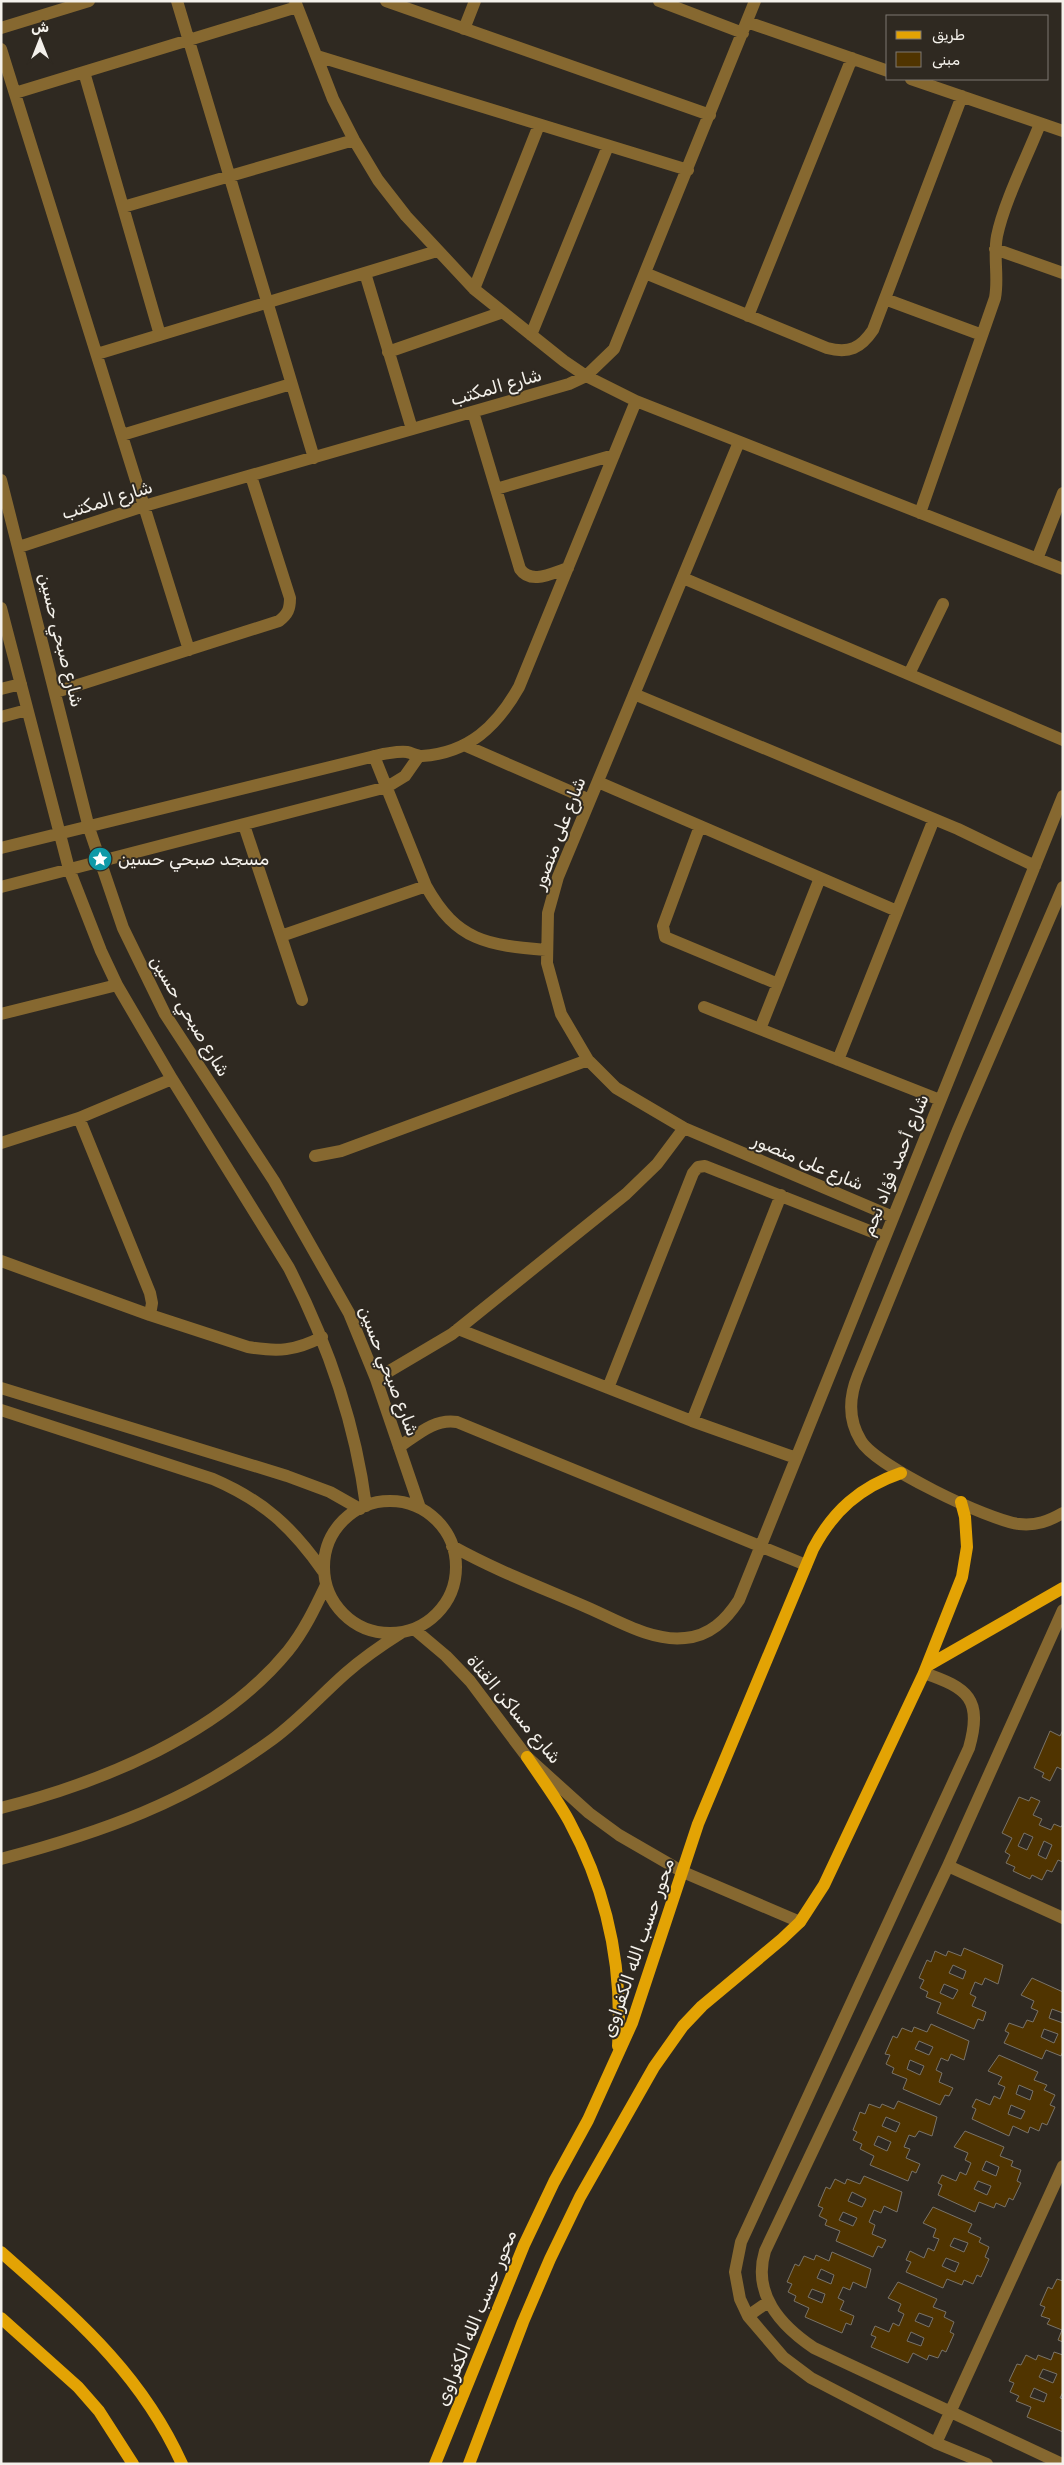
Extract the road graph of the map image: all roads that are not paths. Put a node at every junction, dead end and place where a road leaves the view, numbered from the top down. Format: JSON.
{"nodes":[{"id":1,"x":89,"y":1,"type":"edge"},
{"id":2,"x":177,"y":1,"type":"edge"},
{"id":3,"x":475,"y":1,"type":"edge"},
{"id":4,"x":659,"y":1,"type":"edge"},
{"id":5,"x":755,"y":1,"type":"edge"},
{"id":6,"x":393,"y":3,"type":"edge"},
{"id":7,"x":296,"y":4,"type":"edge"},
{"id":8,"x":745,"y":27,"type":"junction"},
{"id":9,"x":1,"y":28,"type":"edge"},
{"id":10,"x":464,"y":29,"type":"junction"},
{"id":11,"x":188,"y":40,"type":"junction"},
{"id":12,"x":1,"y":48,"type":"edge"},
{"id":13,"x":317,"y":56,"type":"junction"},
{"id":14,"x":852,"y":58,"type":"junction"},
{"id":15,"x":886,"y":70,"type":"edge"},
{"id":16,"x":84,"y":72,"type":"junction"},
{"id":17,"x":914,"y":80,"type":"edge"},
{"id":18,"x":15,"y":93,"type":"junction"},
{"id":19,"x":962,"y":96,"type":"junction"},
{"id":20,"x":710,"y":115,"type":"junction"},
{"id":21,"x":1040,"y":124,"type":"junction"},
{"id":22,"x":539,"y":125,"type":"junction"},
{"id":23,"x":1063,"y":131,"type":"edge"},
{"id":24,"x":354,"y":140,"type":"junction"},
{"id":25,"x":608,"y":146,"type":"junction"},
{"id":26,"x":688,"y":170,"type":"junction"},
{"id":27,"x":229,"y":176,"type":"junction"},
{"id":28,"x":123,"y":206,"type":"junction"},
{"id":29,"x":995,"y":249,"type":"junction"},
{"id":30,"x":437,"y":251,"type":"junction"},
{"id":31,"x":365,"y":273,"type":"junction"},
{"id":32,"x":645,"y":273,"type":"junction"},
{"id":33,"x":1063,"y":273,"type":"edge"},
{"id":34,"x":474,"y":289,"type":"junction"},
{"id":35,"x":885,"y":299,"type":"junction"},
{"id":36,"x":267,"y":302,"type":"junction"},
{"id":37,"x":503,"y":312,"type":"junction"},
{"id":38,"x":748,"y":316,"type":"junction"},
{"id":39,"x":160,"y":335,"type":"junction"},
{"id":40,"x":532,"y":335,"type":"junction"},
{"id":41,"x":982,"y":335,"type":"junction"},
{"id":42,"x":388,"y":352,"type":"junction"},
{"id":43,"x":97,"y":354,"type":"junction"},
{"id":44,"x":586,"y":376,"type":"junction"},
{"id":45,"x":291,"y":384,"type":"junction"},
{"id":46,"x":636,"y":401,"type":"junction"},
{"id":47,"x":473,"y":412,"type":"junction"},
{"id":48,"x":412,"y":429,"type":"junction"},
{"id":49,"x":122,"y":435,"type":"junction"},
{"id":50,"x":739,"y":442,"type":"junction"},
{"id":51,"x":614,"y":455,"type":"junction"},
{"id":52,"x":314,"y":458,"type":"junction"},
{"id":53,"x":251,"y":476,"type":"junction"},
{"id":54,"x":1,"y":480,"type":"edge"},
{"id":55,"x":496,"y":489,"type":"junction"},
{"id":56,"x":1063,"y":492,"type":"edge"},
{"id":57,"x":144,"y":506,"type":"junction"},
{"id":58,"x":920,"y":513,"type":"junction"},
{"id":59,"x":19,"y":547,"type":"junction"},
{"id":60,"x":1037,"y":559,"type":"junction"},
{"id":61,"x":568,"y":568,"type":"junction"},
{"id":62,"x":1063,"y":568,"type":"edge"},
{"id":63,"x":683,"y":578,"type":"junction"},
{"id":64,"x":943,"y":604,"type":"dead end"},
{"id":65,"x":1,"y":608,"type":"edge"},
{"id":66,"x":189,"y":650,"type":"junction"},
{"id":67,"x":908,"y":674,"type":"junction"},
{"id":68,"x":21,"y":684,"type":"junction"},
{"id":69,"x":1,"y":689,"type":"edge"},
{"id":70,"x":56,"y":692,"type":"junction"},
{"id":71,"x":634,"y":694,"type":"junction"},
{"id":72,"x":28,"y":710,"type":"junction"},
{"id":73,"x":1,"y":717,"type":"edge"},
{"id":74,"x":1063,"y":740,"type":"edge"},
{"id":75,"x":464,"y":745,"type":"junction"},
{"id":76,"x":374,"y":756,"type":"junction"},
{"id":77,"x":419,"y":756,"type":"junction"},
{"id":78,"x":598,"y":782,"type":"junction"},
{"id":79,"x":387,"y":787,"type":"junction"},
{"id":80,"x":1063,"y":796,"type":"edge"},
{"id":81,"x":590,"y":800,"type":"junction"},
{"id":82,"x":934,"y":819,"type":"junction"},
{"id":83,"x":244,"y":825,"type":"junction"},
{"id":84,"x":700,"y":826,"type":"junction"},
{"id":85,"x":89,"y":828,"type":"junction"},
{"id":86,"x":59,"y":835,"type":"junction"},
{"id":87,"x":1,"y":848,"type":"edge"},
{"id":88,"x":100,"y":862,"type":"junction"},
{"id":89,"x":1035,"y":866,"type":"junction"},
{"id":90,"x":69,"y":868,"type":"junction"},
{"id":91,"x":820,"y":878,"type":"junction"},
{"id":92,"x":426,"y":886,"type":"junction"},
{"id":93,"x":1,"y":887,"type":"edge"},
{"id":94,"x":1063,"y":887,"type":"edge"},
{"id":95,"x":897,"y":911,"type":"junction"},
{"id":96,"x":281,"y":936,"type":"junction"},
{"id":97,"x":546,"y":950,"type":"junction"},
{"id":98,"x":778,"y":984,"type":"junction"},
{"id":99,"x":117,"y":985,"type":"junction"},
{"id":100,"x":302,"y":1000,"type":"dead end"},
{"id":101,"x":704,"y":1007,"type":"dead end"},
{"id":102,"x":1,"y":1014,"type":"edge"},
{"id":103,"x":760,"y":1029,"type":"junction"},
{"id":104,"x":588,"y":1060,"type":"junction"},
{"id":105,"x":838,"y":1060,"type":"junction"},
{"id":106,"x":172,"y":1078,"type":"junction"},
{"id":107,"x":940,"y":1100,"type":"junction"},
{"id":108,"x":79,"y":1118,"type":"junction"},
{"id":109,"x":684,"y":1128,"type":"junction"},
{"id":110,"x":1,"y":1144,"type":"edge"},
{"id":111,"x":315,"y":1156,"type":"dead end"},
{"id":112,"x":781,"y":1195,"type":"junction"},
{"id":113,"x":893,"y":1217,"type":"junction"},
{"id":114,"x":885,"y":1237,"type":"junction"},
{"id":115,"x":1,"y":1261,"type":"edge"},
{"id":116,"x":150,"y":1315,"type":"junction"},
{"id":117,"x":458,"y":1329,"type":"junction"},
{"id":118,"x":322,"y":1337,"type":"junction"},
{"id":119,"x":376,"y":1379,"type":"junction"},
{"id":120,"x":1,"y":1388,"type":"edge"},
{"id":121,"x":608,"y":1388,"type":"junction"},
{"id":122,"x":1,"y":1410,"type":"edge"},
{"id":123,"x":692,"y":1421,"type":"junction"},
{"id":124,"x":399,"y":1446,"type":"junction"},
{"id":125,"x":796,"y":1458,"type":"junction"},
{"id":126,"x":901,"y":1472,"type":"junction"},
{"id":127,"x":961,"y":1502,"type":"junction"},
{"id":128,"x":363,"y":1507,"type":"junction"},
{"id":129,"x":420,"y":1508,"type":"junction"},
{"id":130,"x":1063,"y":1513,"type":"edge"},
{"id":131,"x":452,"y":1546,"type":"junction"},
{"id":132,"x":760,"y":1546,"type":"junction"},
{"id":133,"x":806,"y":1565,"type":"junction"},
{"id":134,"x":324,"y":1571,"type":"junction"},
{"id":135,"x":326,"y":1585,"type":"junction"},
{"id":136,"x":1063,"y":1588,"type":"edge"},
{"id":137,"x":1063,"y":1610,"type":"edge"},
{"id":138,"x":414,"y":1629,"type":"junction"},
{"id":139,"x":1059,"y":1631,"type":"edge"},
{"id":140,"x":400,"y":1632,"type":"junction"},
{"id":141,"x":925,"y":1670,"type":"junction"},
{"id":142,"x":527,"y":1757,"type":"junction"},
{"id":143,"x":1,"y":1808,"type":"edge"},
{"id":144,"x":1,"y":1859,"type":"edge"},
{"id":145,"x":948,"y":1866,"type":"junction"},
{"id":146,"x":683,"y":1872,"type":"junction"},
{"id":147,"x":1063,"y":1918,"type":"edge"},
{"id":148,"x":800,"y":1922,"type":"junction"},
{"id":149,"x":618,"y":2057,"type":"junction"},
{"id":150,"x":1063,"y":2166,"type":"edge"},
{"id":151,"x":1,"y":2252,"type":"edge"},
{"id":152,"x":768,"y":2302,"type":"junction"},
{"id":153,"x":748,"y":2316,"type":"junction"},
{"id":154,"x":1,"y":2318,"type":"edge"},
{"id":155,"x":950,"y":2413,"type":"junction"},
{"id":156,"x":936,"y":2443,"type":"junction"},
{"id":157,"x":133,"y":2464,"type":"edge"},
{"id":158,"x":182,"y":2464,"type":"edge"},
{"id":159,"x":435,"y":2464,"type":"edge"},
{"id":160,"x":469,"y":2464,"type":"edge"},
{"id":161,"x":986,"y":2464,"type":"edge"},
{"id":162,"x":1062,"y":2464,"type":"edge"}],
"edges":[{"from":1,"to":9,"type":"street"},
{"from":2,"to":11,"type":"street"},
{"from":3,"to":10,"type":"street"},
{"from":4,"to":8,"type":"street"},
{"from":5,"to":8,"type":"street","name":"شارع المكتب"},
{"from":6,"to":10,"type":"street"},
{"from":7,"to":11,"type":"street"},
{"from":7,"to":13,"type":"street"},
{"from":8,"to":14,"type":"street"},
{"from":8,"to":20,"type":"street","name":"شارع المكتب"},
{"from":10,"to":20,"type":"street"},
{"from":11,"to":16,"type":"street"},
{"from":11,"to":27,"type":"street"},
{"from":12,"to":18,"type":"street"},
{"from":13,"to":22,"type":"street"},
{"from":13,"to":24,"type":"street"},
{"from":14,"to":15,"type":"street"},
{"from":14,"to":38,"type":"street"},
{"from":16,"to":18,"type":"street"},
{"from":16,"to":28,"type":"street"},
{"from":17,"to":19,"type":"street"},
{"from":18,"to":43,"type":"street"},
{"from":19,"to":21,"type":"street"},
{"from":19,"to":35,"type":"street"},
{"from":20,"to":26,"type":"street","name":"شارع المكتب"},
{"from":21,"to":23,"type":"street"},
{"from":21,"to":29,"type":"street"},
{"from":22,"to":25,"type":"street"},
{"from":22,"to":34,"type":"street"},
{"from":24,"to":27,"type":"street"},
{"from":24,"to":30,"type":"street"},
{"from":25,"to":26,"type":"street"},
{"from":25,"to":40,"type":"street"},
{"from":26,"to":32,"type":"street","name":"شارع المكتب"},
{"from":27,"to":28,"type":"street"},
{"from":27,"to":36,"type":"street"},
{"from":28,"to":39,"type":"street"},
{"from":29,"to":33,"type":"street"},
{"from":29,"to":41,"type":"street"},
{"from":30,"to":31,"type":"street"},
{"from":30,"to":34,"type":"street"},
{"from":31,"to":36,"type":"street"},
{"from":31,"to":42,"type":"street"},
{"from":32,"to":38,"type":"street"},
{"from":32,"to":44,"type":"street","name":"شارع المكتب"},
{"from":34,"to":37,"type":"street"},
{"from":35,"to":38,"type":"street"},
{"from":35,"to":41,"type":"street"},
{"from":36,"to":39,"type":"street"},
{"from":36,"to":45,"type":"street"},
{"from":37,"to":40,"type":"street"},
{"from":37,"to":42,"type":"street"},
{"from":39,"to":43,"type":"street"},
{"from":40,"to":44,"type":"street"},
{"from":41,"to":58,"type":"street"},
{"from":42,"to":48,"type":"street"},
{"from":43,"to":49,"type":"street"},
{"from":44,"to":46,"type":"street"},
{"from":44,"to":47,"type":"street","name":"شارع المكتب"},
{"from":45,"to":49,"type":"street"},
{"from":45,"to":52,"type":"street"},
{"from":46,"to":50,"type":"street"},
{"from":46,"to":51,"type":"street"},
{"from":47,"to":48,"type":"street","name":"شارع المكتب"},
{"from":47,"to":55,"type":"street"},
{"from":48,"to":52,"type":"street","name":"شارع المكتب"},
{"from":49,"to":57,"type":"street"},
{"from":50,"to":58,"type":"street"},
{"from":50,"to":63,"type":"street","name":"شارع على منصور"},
{"from":51,"to":55,"type":"street"},
{"from":51,"to":61,"type":"street"},
{"from":52,"to":53,"type":"street","name":"شارع المكتب"},
{"from":53,"to":57,"type":"street","name":"شارع المكتب"},
{"from":53,"to":66,"type":"street"},
{"from":54,"to":59,"type":"street","name":"شارع صبحي حسين"},
{"from":55,"to":61,"type":"street"},
{"from":56,"to":60,"type":"street"},
{"from":57,"to":59,"type":"street","name":"شارع المكتب"},
{"from":57,"to":66,"type":"street"},
{"from":58,"to":60,"type":"street"},
{"from":59,"to":70,"type":"street","name":"شارع صبحي حسين"},
{"from":60,"to":62,"type":"street"},
{"from":61,"to":75,"type":"street"},
{"from":63,"to":67,"type":"street"},
{"from":63,"to":71,"type":"street","name":"شارع على منصور"},
{"from":64,"to":67,"type":"street"},
{"from":65,"to":68,"type":"street"},
{"from":66,"to":70,"type":"street"},
{"from":67,"to":74,"type":"street"},
{"from":68,"to":69,"type":"street"},
{"from":68,"to":72,"type":"street"},
{"from":70,"to":85,"type":"street","name":"شارع صبحي حسين"},
{"from":71,"to":78,"type":"street","name":"شارع على منصور"},
{"from":71,"to":82,"type":"street"},
{"from":72,"to":73,"type":"street"},
{"from":72,"to":86,"type":"street"},
{"from":75,"to":77,"type":"street"},
{"from":75,"to":81,"type":"street"},
{"from":76,"to":77,"type":"street"},
{"from":76,"to":79,"type":"street"},
{"from":76,"to":85,"type":"street"},
{"from":77,"to":79,"type":"street"},
{"from":78,"to":81,"type":"street","name":"شارع على منصور"},
{"from":78,"to":84,"type":"street"},
{"from":79,"to":83,"type":"street"},
{"from":79,"to":92,"type":"street"},
{"from":80,"to":89,"type":"street","name":"شارع أحمد فؤاد نجم"},
{"from":81,"to":97,"type":"street","name":"شارع على منصور"},
{"from":82,"to":89,"type":"street"},
{"from":82,"to":95,"type":"street"},
{"from":83,"to":88,"type":"street"},
{"from":83,"to":96,"type":"street"},
{"from":84,"to":91,"type":"street"},
{"from":84,"to":98,"type":"street"},
{"from":85,"to":86,"type":"street"},
{"from":85,"to":88,"type":"street","name":"شارع صبحي حسين"},
{"from":86,"to":87,"type":"street"},
{"from":86,"to":90,"type":"street"},
{"from":88,"to":90,"type":"street"},
{"from":88,"to":119,"type":"street","name":"شارع صبحي حسين"},
{"from":89,"to":107,"type":"street","name":"شارع أحمد فؤاد نجم"},
{"from":90,"to":93,"type":"street"},
{"from":90,"to":99,"type":"street"},
{"from":91,"to":95,"type":"street"},
{"from":91,"to":98,"type":"street"},
{"from":92,"to":96,"type":"street"},
{"from":92,"to":97,"type":"street"},
{"from":94,"to":126,"type":"street"},
{"from":95,"to":105,"type":"street"},
{"from":96,"to":100,"type":"street"},
{"from":97,"to":104,"type":"street","name":"شارع على منصور"},
{"from":98,"to":103,"type":"street"},
{"from":99,"to":102,"type":"street"},
{"from":99,"to":106,"type":"street"},
{"from":101,"to":103,"type":"street"},
{"from":103,"to":105,"type":"street"},
{"from":104,"to":109,"type":"street","name":"شارع على منصور"},
{"from":104,"to":111,"type":"street"},
{"from":105,"to":107,"type":"street"},
{"from":106,"to":108,"type":"street"},
{"from":106,"to":118,"type":"street"},
{"from":107,"to":113,"type":"street","name":"شارع أحمد فؤاد نجم"},
{"from":108,"to":110,"type":"street"},
{"from":108,"to":116,"type":"street"},
{"from":109,"to":113,"type":"street","name":"شارع على منصور"},
{"from":109,"to":117,"type":"street"},
{"from":112,"to":114,"type":"street"},
{"from":112,"to":121,"type":"street"},
{"from":112,"to":123,"type":"street"},
{"from":113,"to":114,"type":"street","name":"شارع أحمد فؤاد نجم"},
{"from":114,"to":125,"type":"street","name":"شارع أحمد فؤاد نجم"},
{"from":115,"to":116,"type":"street"},
{"from":116,"to":118,"type":"street"},
{"from":117,"to":119,"type":"street"},
{"from":117,"to":121,"type":"street"},
{"from":118,"to":128,"type":"street"},
{"from":119,"to":124,"type":"street","name":"شارع صبحي حسين"},
{"from":120,"to":128,"type":"street"},
{"from":121,"to":123,"type":"street"},
{"from":122,"to":134,"type":"street"},
{"from":123,"to":125,"type":"street"},
{"from":124,"to":129,"type":"street","name":"شارع صبحي حسين"},
{"from":124,"to":132,"type":"street"},
{"from":125,"to":132,"type":"street","name":"شارع أحمد فؤاد نجم"},
{"from":126,"to":127,"type":"street"},
{"from":126,"to":133,"type":"main road","name":"محور حسب الله الكفراوى"},
{"from":127,"to":130,"type":"street"},
{"from":127,"to":141,"type":"main road"},
{"from":128,"to":129,"type":"street"},
{"from":128,"to":134,"type":"street"},
{"from":129,"to":131,"type":"street"},
{"from":131,"to":132,"type":"street"},
{"from":131,"to":138,"type":"street"},
{"from":132,"to":133,"type":"street"},
{"from":133,"to":146,"type":"main road","name":"محور حسب الله الكفراوى"},
{"from":134,"to":135,"type":"street"},
{"from":135,"to":140,"type":"street"},
{"from":135,"to":143,"type":"street"},
{"from":136,"to":141,"type":"main road"},
{"from":137,"to":139,"type":"street"},
{"from":138,"to":140,"type":"street"},
{"from":138,"to":142,"type":"street","name":"شارع مساكن القناة"},
{"from":139,"to":145,"type":"street"},
{"from":140,"to":144,"type":"street"},
{"from":141,"to":148,"type":"main road"},
{"from":141,"to":153,"type":"street"},
{"from":142,"to":146,"type":"street","name":"شارع مساكن القناة"},
{"from":142,"to":149,"type":"main road"},
{"from":145,"to":147,"type":"street"},
{"from":145,"to":152,"type":"street"},
{"from":146,"to":148,"type":"street","name":"شارع مساكن القناة"},
{"from":146,"to":149,"type":"main road","name":"محور حسب الله الكفراوى"},
{"from":148,"to":160,"type":"main road"},
{"from":149,"to":159,"type":"main road","name":"محور حسب الله الكفراوى"},
{"from":150,"to":155,"type":"street"},
{"from":151,"to":158,"type":"main road"},
{"from":152,"to":153,"type":"street"},
{"from":152,"to":155,"type":"street"},
{"from":153,"to":156,"type":"street"},
{"from":154,"to":157,"type":"main road"},
{"from":155,"to":156,"type":"street"},
{"from":155,"to":162,"type":"street"},
{"from":156,"to":161,"type":"street"}]}
